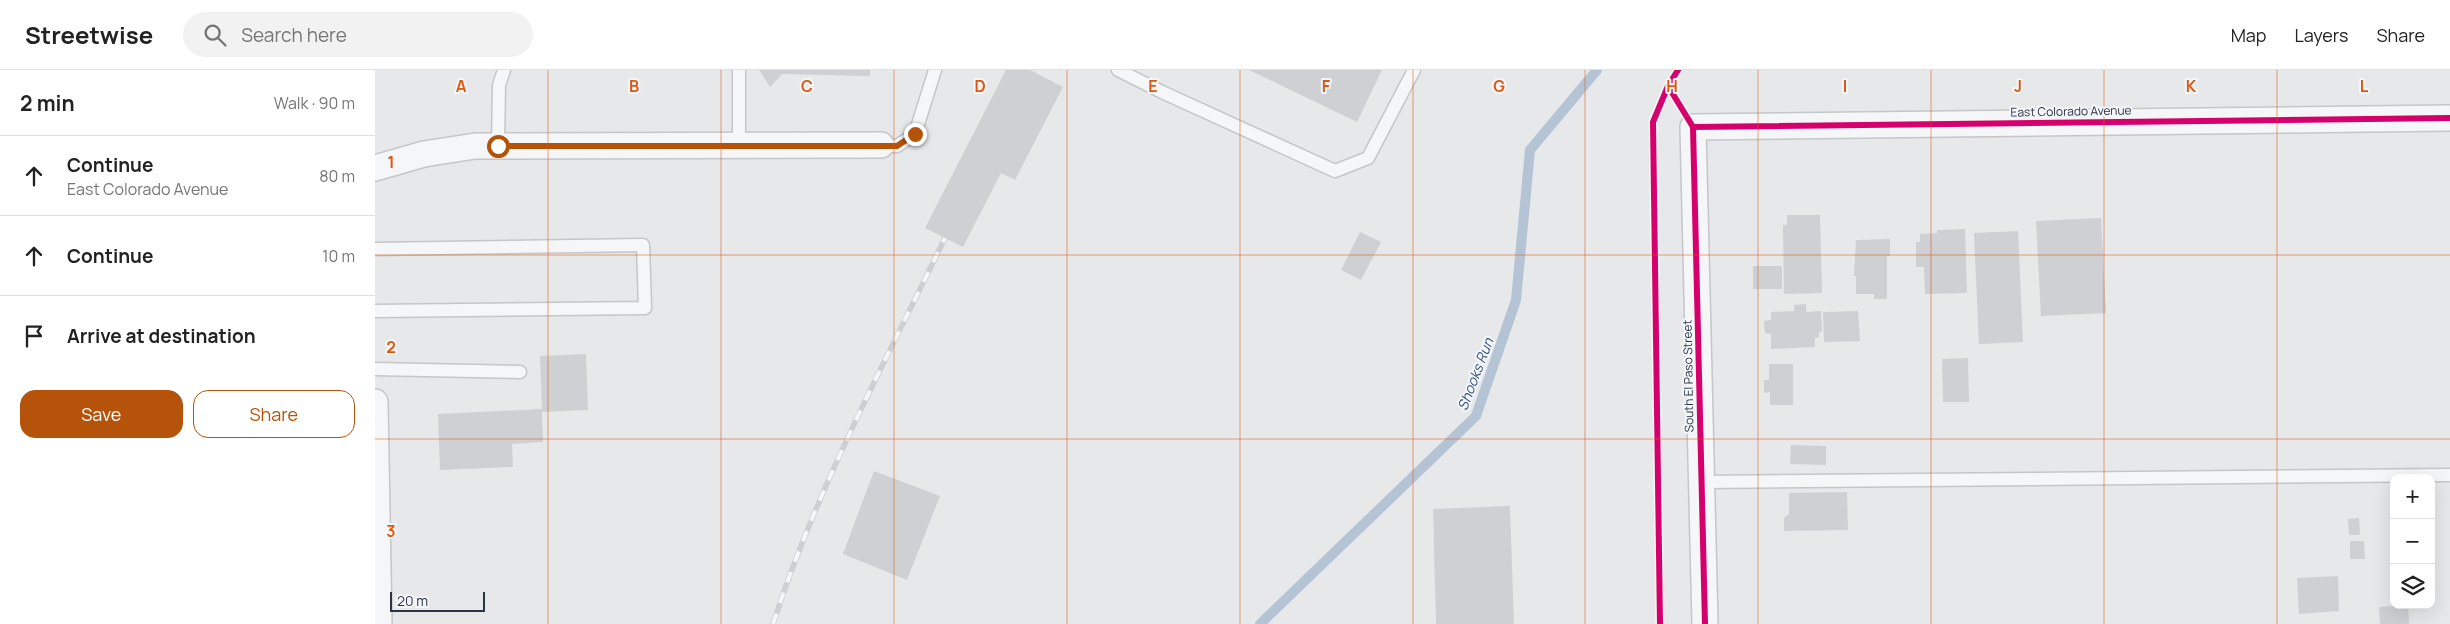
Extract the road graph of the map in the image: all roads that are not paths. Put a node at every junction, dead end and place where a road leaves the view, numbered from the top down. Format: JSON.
{"nodes":[{"id":1,"x":504,"y":70,"type":"edge"},
{"id":2,"x":739,"y":70,"type":"edge"},
{"id":3,"x":935,"y":70,"type":"edge"},
{"id":4,"x":1118,"y":70,"type":"edge"},
{"id":5,"x":1414,"y":70,"type":"edge"},
{"id":6,"x":2450,"y":118,"type":"edge"},
{"id":7,"x":1693,"y":127,"type":"joint"},
{"id":8,"x":881,"y":145,"type":"joint"},
{"id":9,"x":498,"y":146,"type":"junction"},
{"id":10,"x":739,"y":146,"type":"junction"},
{"id":11,"x":375,"y":168,"type":"edge"},
{"id":12,"x":375,"y":249,"type":"edge"},
{"id":13,"x":375,"y":311,"type":"edge"},
{"id":14,"x":375,"y":369,"type":"edge"},
{"id":15,"x":520,"y":372,"type":"dead end"},
{"id":16,"x":375,"y":402,"type":"edge"},
{"id":17,"x":2450,"y":475,"type":"edge"},
{"id":18,"x":1702,"y":482,"type":"junction"},
{"id":19,"x":379,"y":624,"type":"edge"},
{"id":20,"x":1705,"y":624,"type":"edge"}],
"edges":[{"from":1,"to":9,"type":"lane"},
{"from":2,"to":10,"type":"lane"},
{"from":3,"to":8,"type":"lane"},
{"from":4,"to":5,"type":"lane"},
{"from":6,"to":7,"type":"street","name":"East Colorado Avenue"},
{"from":7,"to":18,"type":"street","name":"South El Paso Street"},
{"from":8,"to":10,"type":"street"},
{"from":9,"to":10,"type":"street"},
{"from":9,"to":11,"type":"street"},
{"from":12,"to":13,"type":"lane"},
{"from":14,"to":15,"type":"lane"},
{"from":16,"to":19,"type":"street"},
{"from":17,"to":18,"type":"lane"},
{"from":18,"to":20,"type":"street","name":"South El Paso Street"}]}
